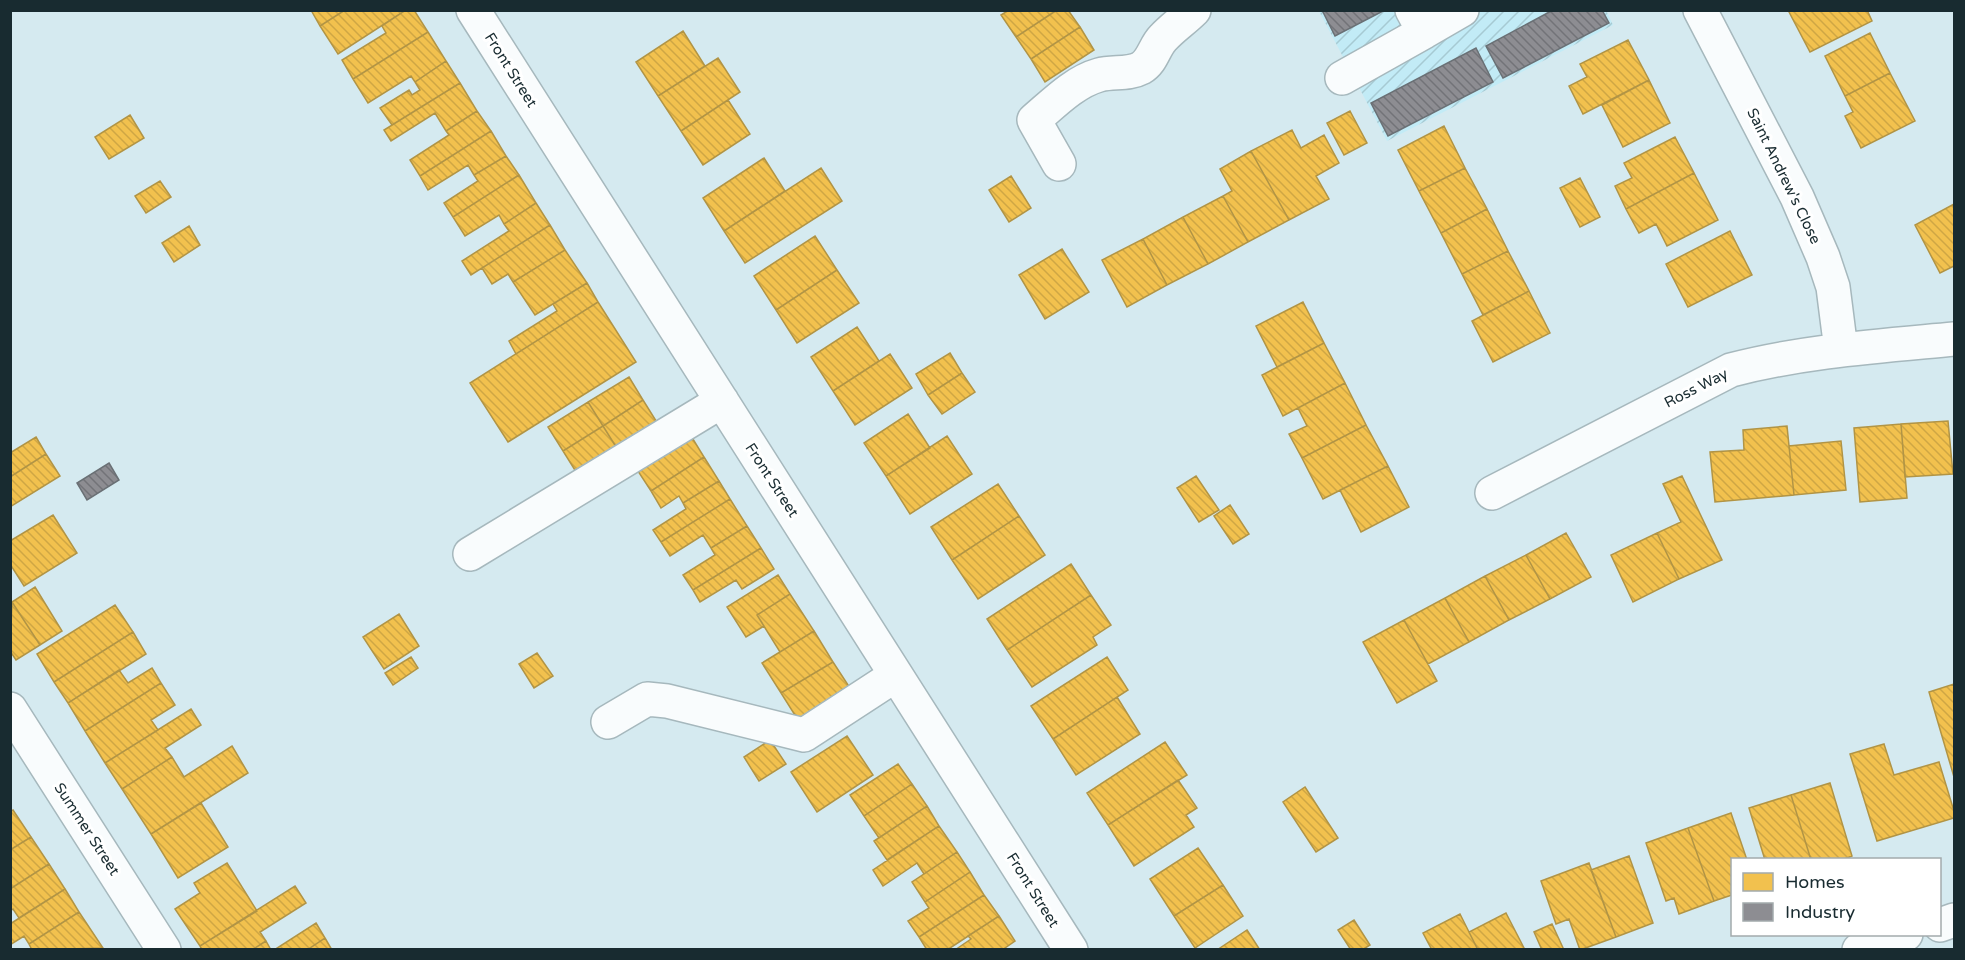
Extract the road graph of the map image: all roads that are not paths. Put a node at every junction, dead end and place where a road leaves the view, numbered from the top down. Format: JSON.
{"nodes":[{"id":1,"x":473,"y":10,"type":"edge"},
{"id":2,"x":1194,"y":10,"type":"edge"},
{"id":3,"x":1462,"y":10,"type":"edge"},
{"id":4,"x":1700,"y":10,"type":"edge"},
{"id":5,"x":1418,"y":21,"type":"edge"},
{"id":6,"x":1342,"y":78,"type":"dead end"},
{"id":7,"x":1059,"y":164,"type":"dead end"},
{"id":8,"x":1954,"y":339,"type":"edge"},
{"id":9,"x":1841,"y":350,"type":"junction"},
{"id":10,"x":722,"y":401,"type":"junction"},
{"id":11,"x":1492,"y":493,"type":"dead end"},
{"id":12,"x":470,"y":554,"type":"dead end"},
{"id":13,"x":896,"y":675,"type":"junction"},
{"id":14,"x":10,"y":709,"type":"edge"},
{"id":15,"x":608,"y":722,"type":"dead end"},
{"id":16,"x":1900,"y":936,"type":"edge"},
{"id":17,"x":164,"y":950,"type":"edge"},
{"id":18,"x":1071,"y":950,"type":"edge"},
{"id":19,"x":1859,"y":950,"type":"edge"}],
"edges":[{"from":1,"to":10,"type":"street","name":"Front Street"},
{"from":2,"to":7,"type":"street"},
{"from":3,"to":5,"type":"street"},
{"from":4,"to":9,"type":"street","name":"Saint Andrew's Close"},
{"from":5,"to":6,"type":"street"},
{"from":8,"to":9,"type":"street","name":"Ross Way"},
{"from":9,"to":11,"type":"street","name":"Ross Way"},
{"from":10,"to":12,"type":"street"},
{"from":10,"to":13,"type":"street","name":"Front Street"},
{"from":13,"to":15,"type":"street"},
{"from":13,"to":18,"type":"street","name":"Front Street"},
{"from":14,"to":17,"type":"street","name":"Summer Street"},
{"from":16,"to":19,"type":"street"}]}
